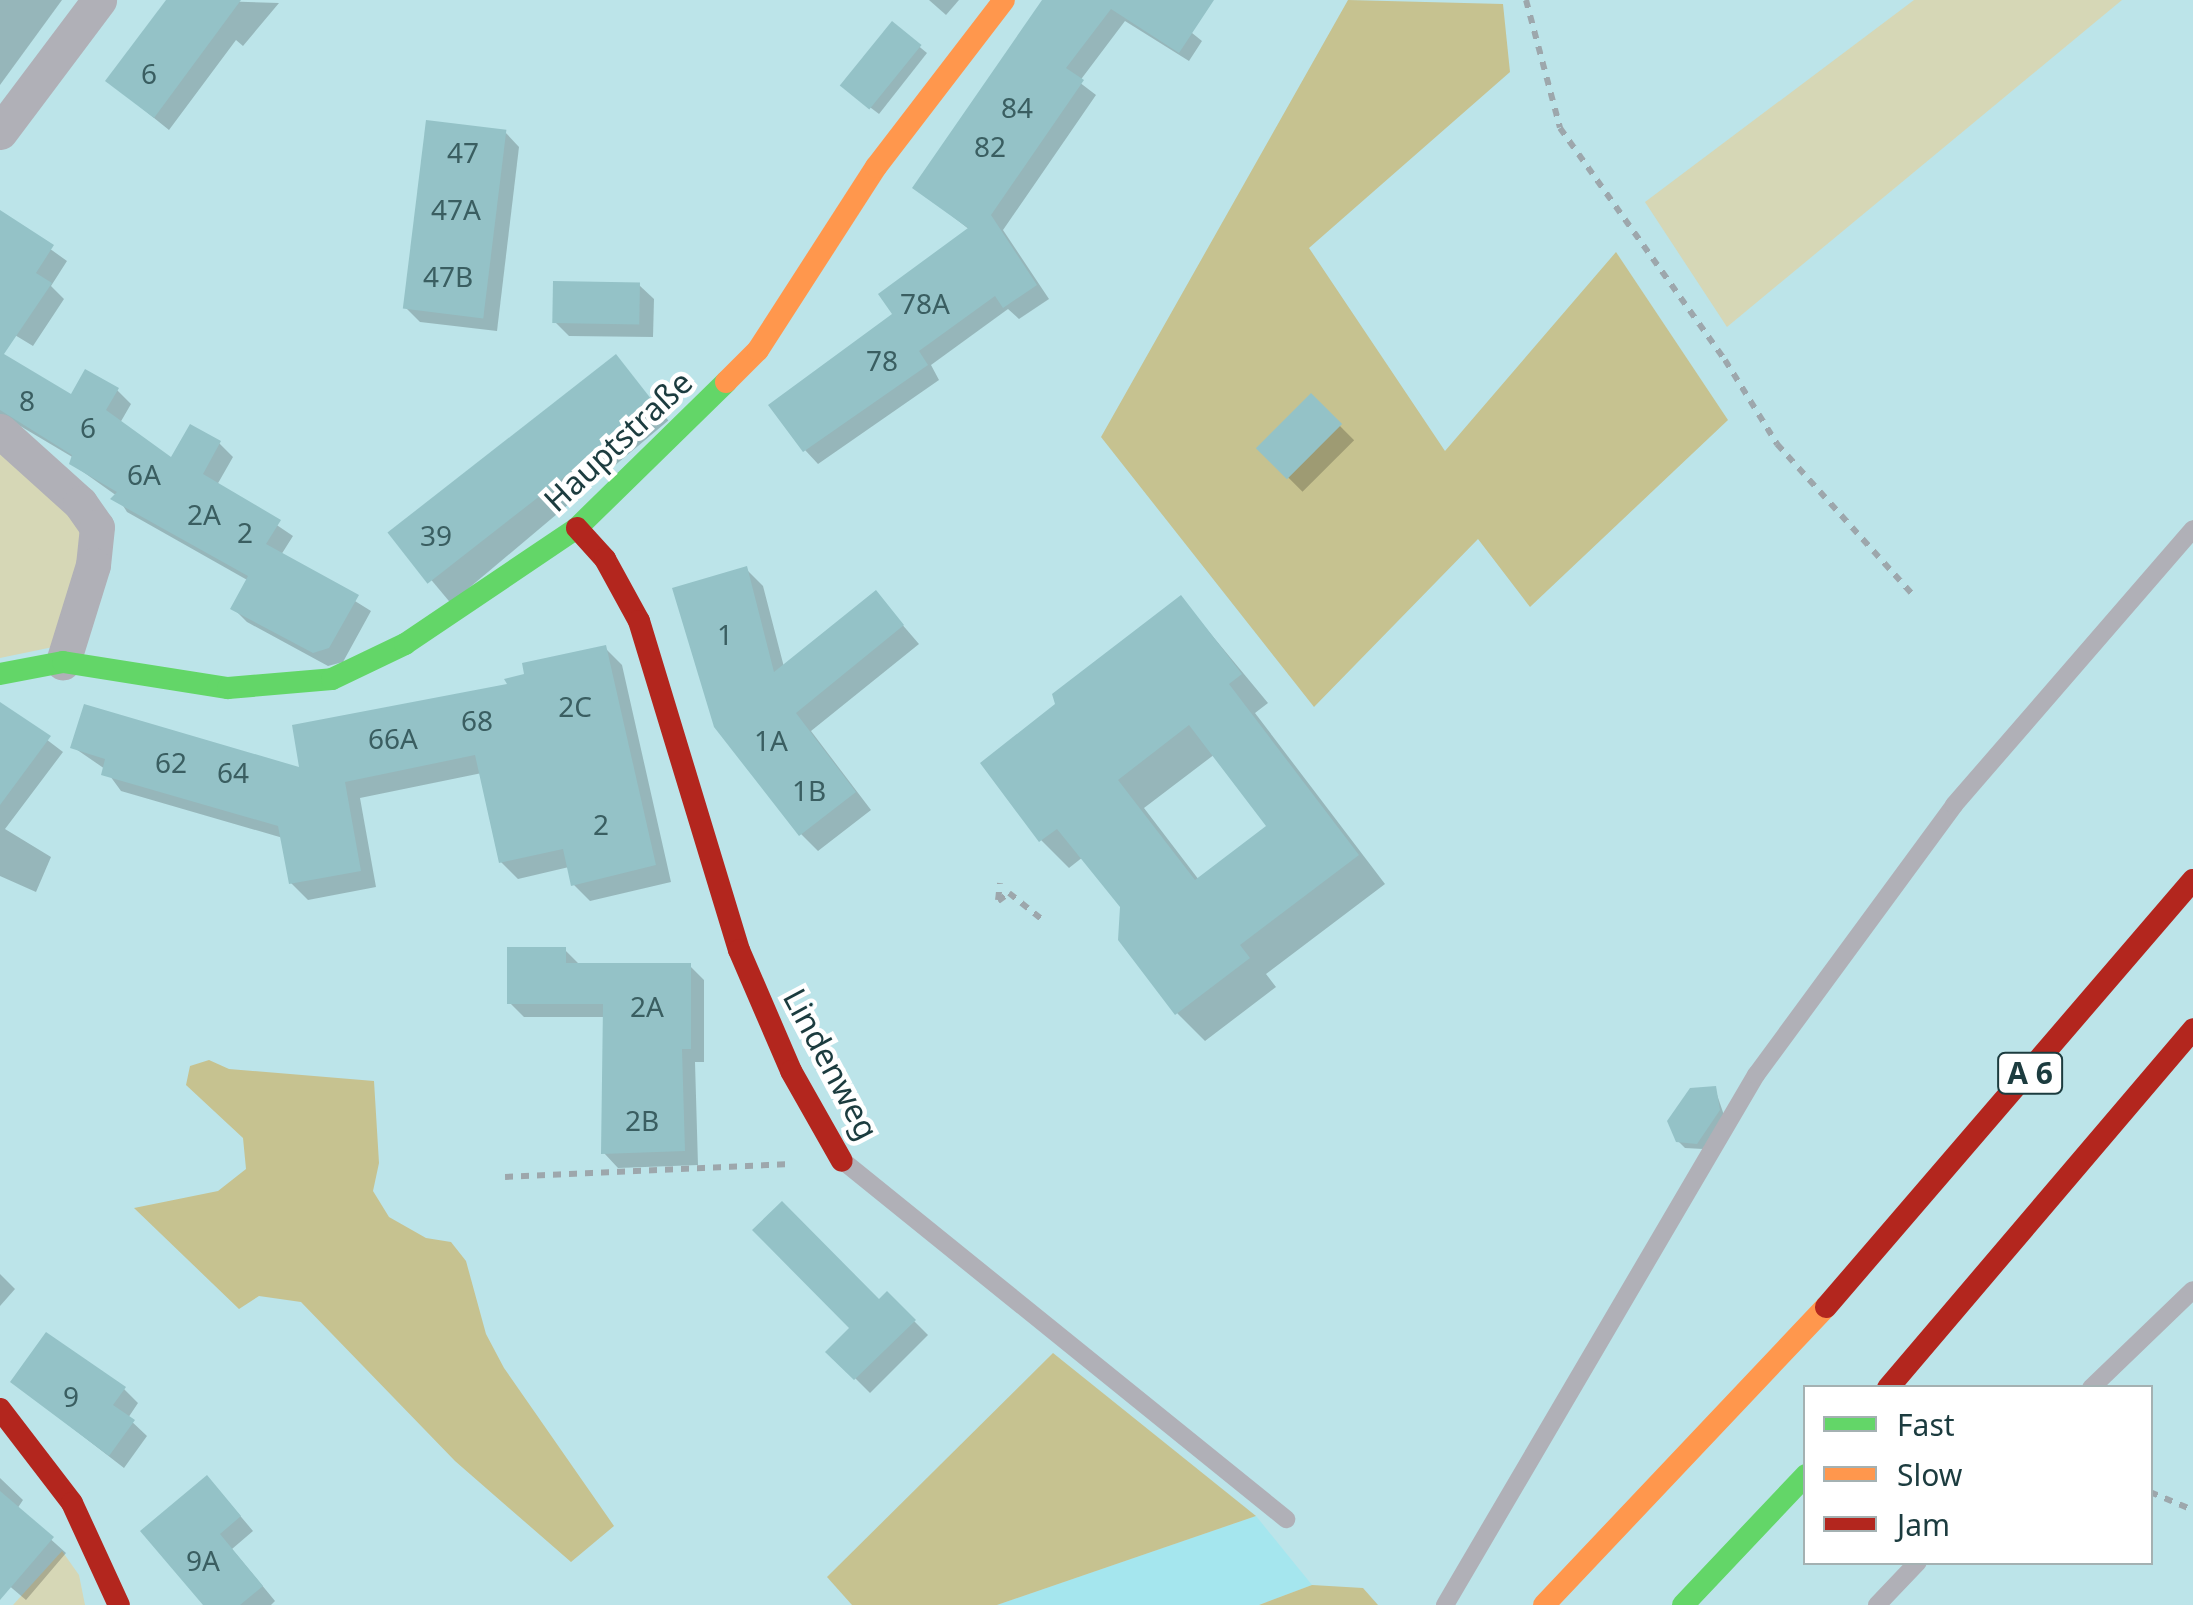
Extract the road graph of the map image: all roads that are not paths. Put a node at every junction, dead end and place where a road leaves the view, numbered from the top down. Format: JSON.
{"nodes":[{"id":1,"x":98,"y":0,"type":"edge"},
{"id":2,"x":1004,"y":0,"type":"edge"},
{"id":3,"x":0,"y":132,"type":"edge"},
{"id":4,"x":0,"y":430,"type":"edge"},
{"id":5,"x":577,"y":528,"type":"junction"},
{"id":6,"x":2193,"y":529,"type":"edge"},
{"id":7,"x":63,"y":662,"type":"junction"},
{"id":8,"x":0,"y":674,"type":"edge"},
{"id":9,"x":2193,"y":880,"type":"edge"},
{"id":10,"x":2193,"y":1030,"type":"edge"},
{"id":11,"x":842,"y":1161,"type":"joint"},
{"id":12,"x":2193,"y":1290,"type":"edge"},
{"id":13,"x":1891,"y":1385,"type":"edge"},
{"id":14,"x":2095,"y":1385,"type":"edge"},
{"id":15,"x":0,"y":1409,"type":"edge"},
{"id":16,"x":1803,"y":1478,"type":"edge"},
{"id":17,"x":1286,"y":1519,"type":"dead end"},
{"id":18,"x":1915,"y":1565,"type":"edge"},
{"id":19,"x":112,"y":1602,"type":"edge"},
{"id":20,"x":1445,"y":1605,"type":"edge"},
{"id":21,"x":1544,"y":1605,"type":"edge"},
{"id":22,"x":1683,"y":1605,"type":"edge"},
{"id":23,"x":1878,"y":1605,"type":"edge"}],
"edges":[{"from":1,"to":3,"type":"street"},
{"from":2,"to":5,"type":"main road","name":"Hauptstraße"},
{"from":4,"to":7,"type":"street"},
{"from":5,"to":7,"type":"main road","name":"Hauptstraße"},
{"from":5,"to":11,"type":"main road","name":"Lindenweg"},
{"from":6,"to":20,"type":"lane"},
{"from":7,"to":8,"type":"main road","name":"Hauptstraße"},
{"from":9,"to":21,"type":"main road","number":"A 6"},
{"from":10,"to":13,"type":"main road"},
{"from":11,"to":17,"type":"lane","name":"Lindenweg"},
{"from":12,"to":14,"type":"lane"},
{"from":15,"to":19,"type":"main road"},
{"from":16,"to":22,"type":"main road"},
{"from":18,"to":23,"type":"lane"}]}
